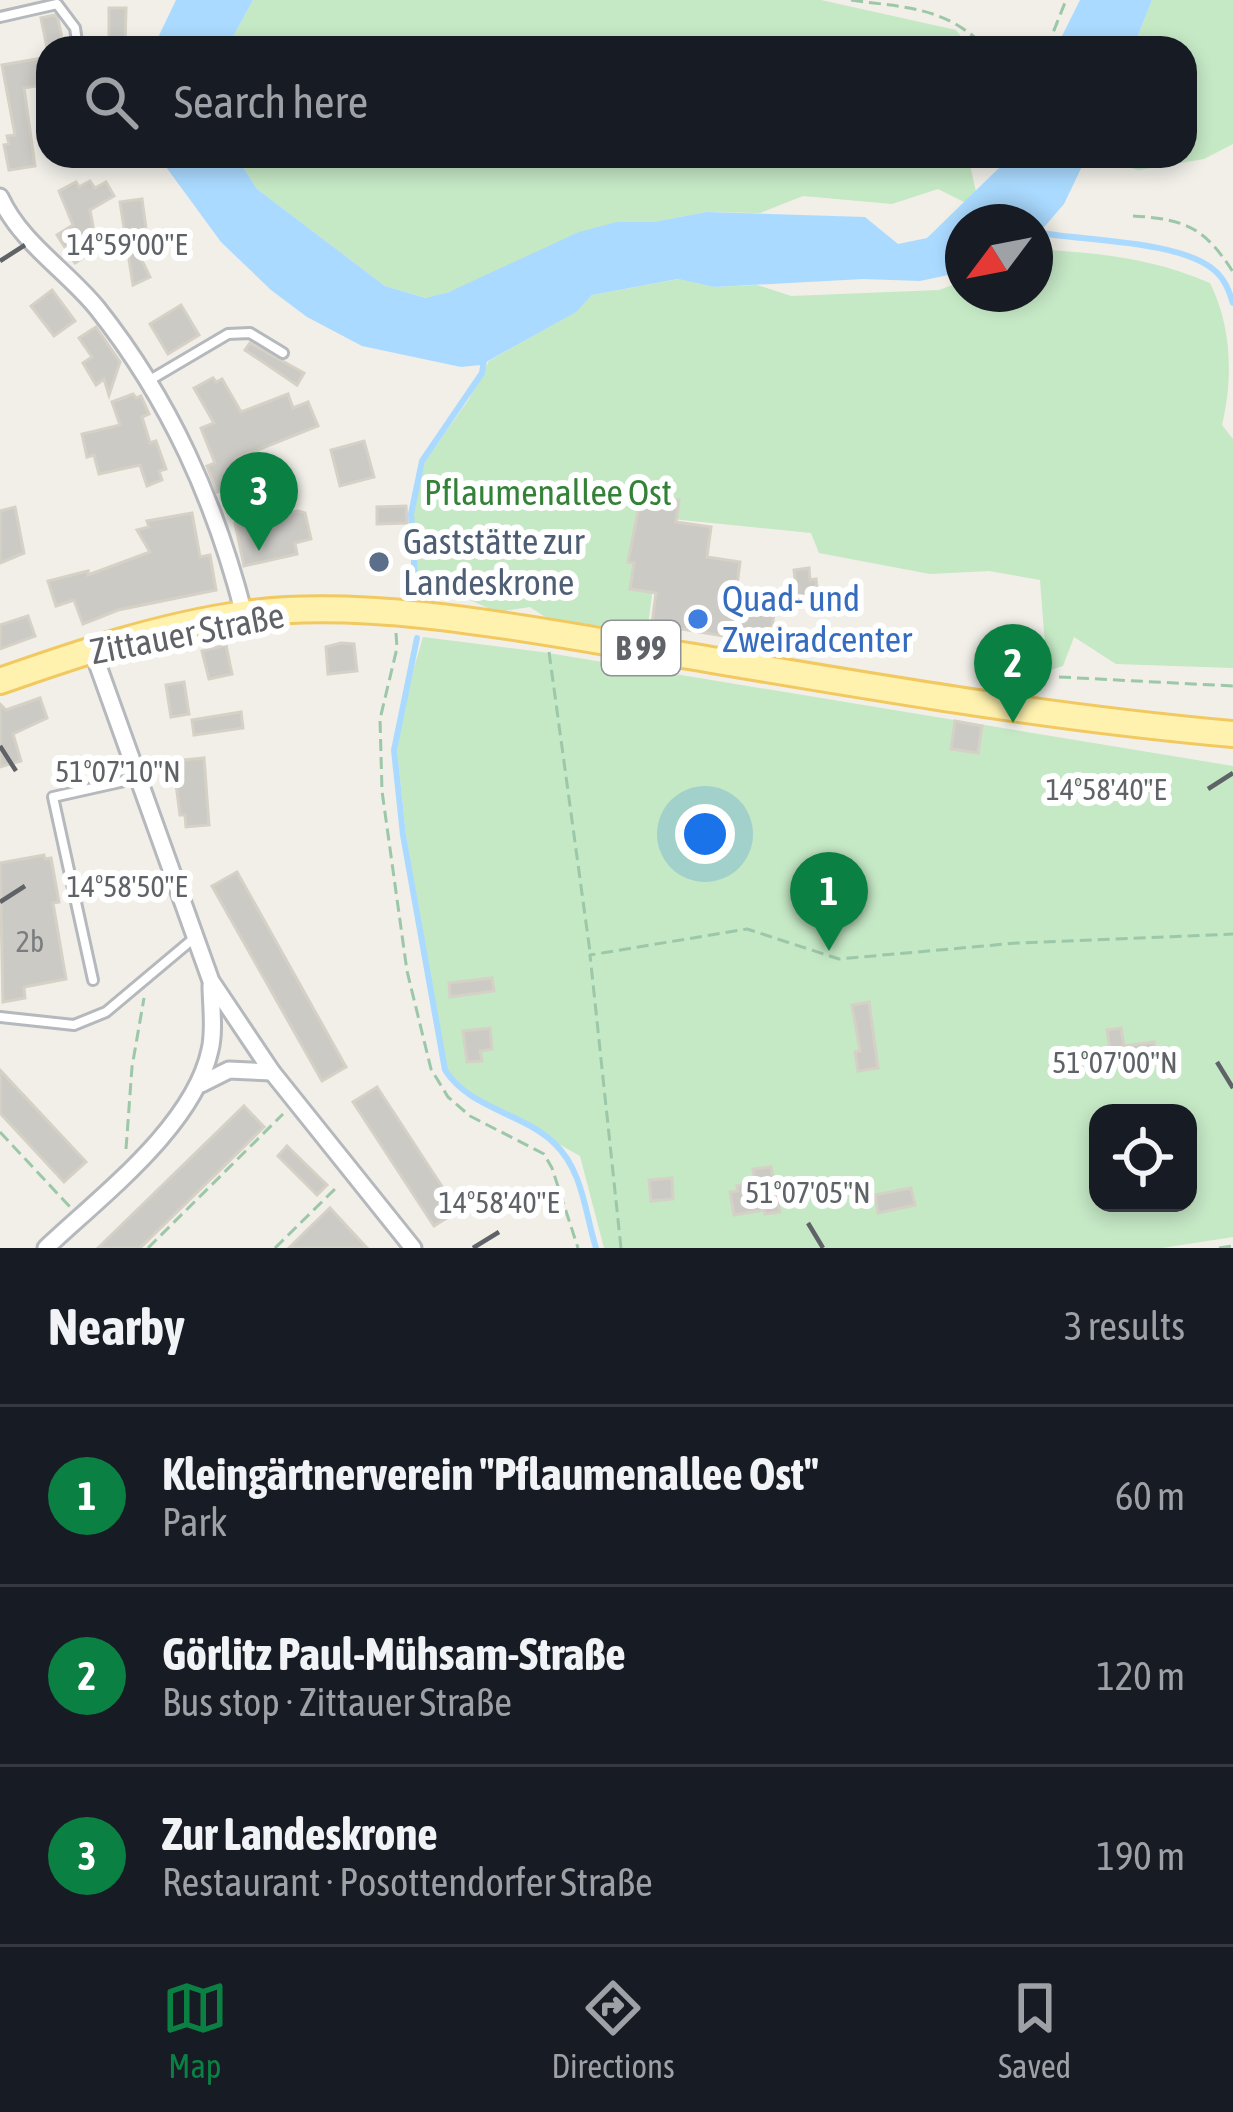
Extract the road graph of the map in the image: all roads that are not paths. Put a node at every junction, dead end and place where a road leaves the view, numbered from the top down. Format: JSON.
{"nodes":[{"id":1,"x":0,"y":17,"type":"edge"},
{"id":2,"x":76,"y":36,"type":"edge"},
{"id":3,"x":0,"y":197,"type":"edge"},
{"id":4,"x":283,"y":353,"type":"dead end"},
{"id":5,"x":150,"y":380,"type":"junction"},
{"id":6,"x":244,"y":614,"type":"junction"},
{"id":7,"x":92,"y":649,"type":"junction"},
{"id":8,"x":0,"y":681,"type":"edge"},
{"id":9,"x":1233,"y":734,"type":"edge"},
{"id":10,"x":141,"y":777,"type":"junction"},
{"id":11,"x":193,"y":939,"type":"junction"},
{"id":12,"x":93,"y":980,"type":"dead end"},
{"id":13,"x":211,"y":981,"type":"junction"},
{"id":14,"x":0,"y":1018,"type":"edge"},
{"id":15,"x":272,"y":1072,"type":"junction"},
{"id":16,"x":201,"y":1084,"type":"junction"},
{"id":17,"x":46,"y":1248,"type":"edge"},
{"id":18,"x":413,"y":1248,"type":"edge"}],
"edges":[{"from":1,"to":2,"type":"lane"},
{"from":3,"to":5,"type":"street"},
{"from":4,"to":5,"type":"lane"},
{"from":5,"to":6,"type":"street"},
{"from":6,"to":7,"type":"main road","name":"Zittauer Straße","number":"B 99"},
{"from":6,"to":9,"type":"main road","name":"Zittauer Straße","number":"B 99"},
{"from":7,"to":8,"type":"main road","name":"Zittauer Straße","number":"B 99"},
{"from":7,"to":10,"type":"street"},
{"from":10,"to":11,"type":"street"},
{"from":10,"to":12,"type":"lane"},
{"from":11,"to":13,"type":"street"},
{"from":11,"to":14,"type":"lane"},
{"from":13,"to":15,"type":"street"},
{"from":13,"to":16,"type":"street"},
{"from":15,"to":16,"type":"street"},
{"from":15,"to":18,"type":"street"},
{"from":16,"to":17,"type":"street"}]}
